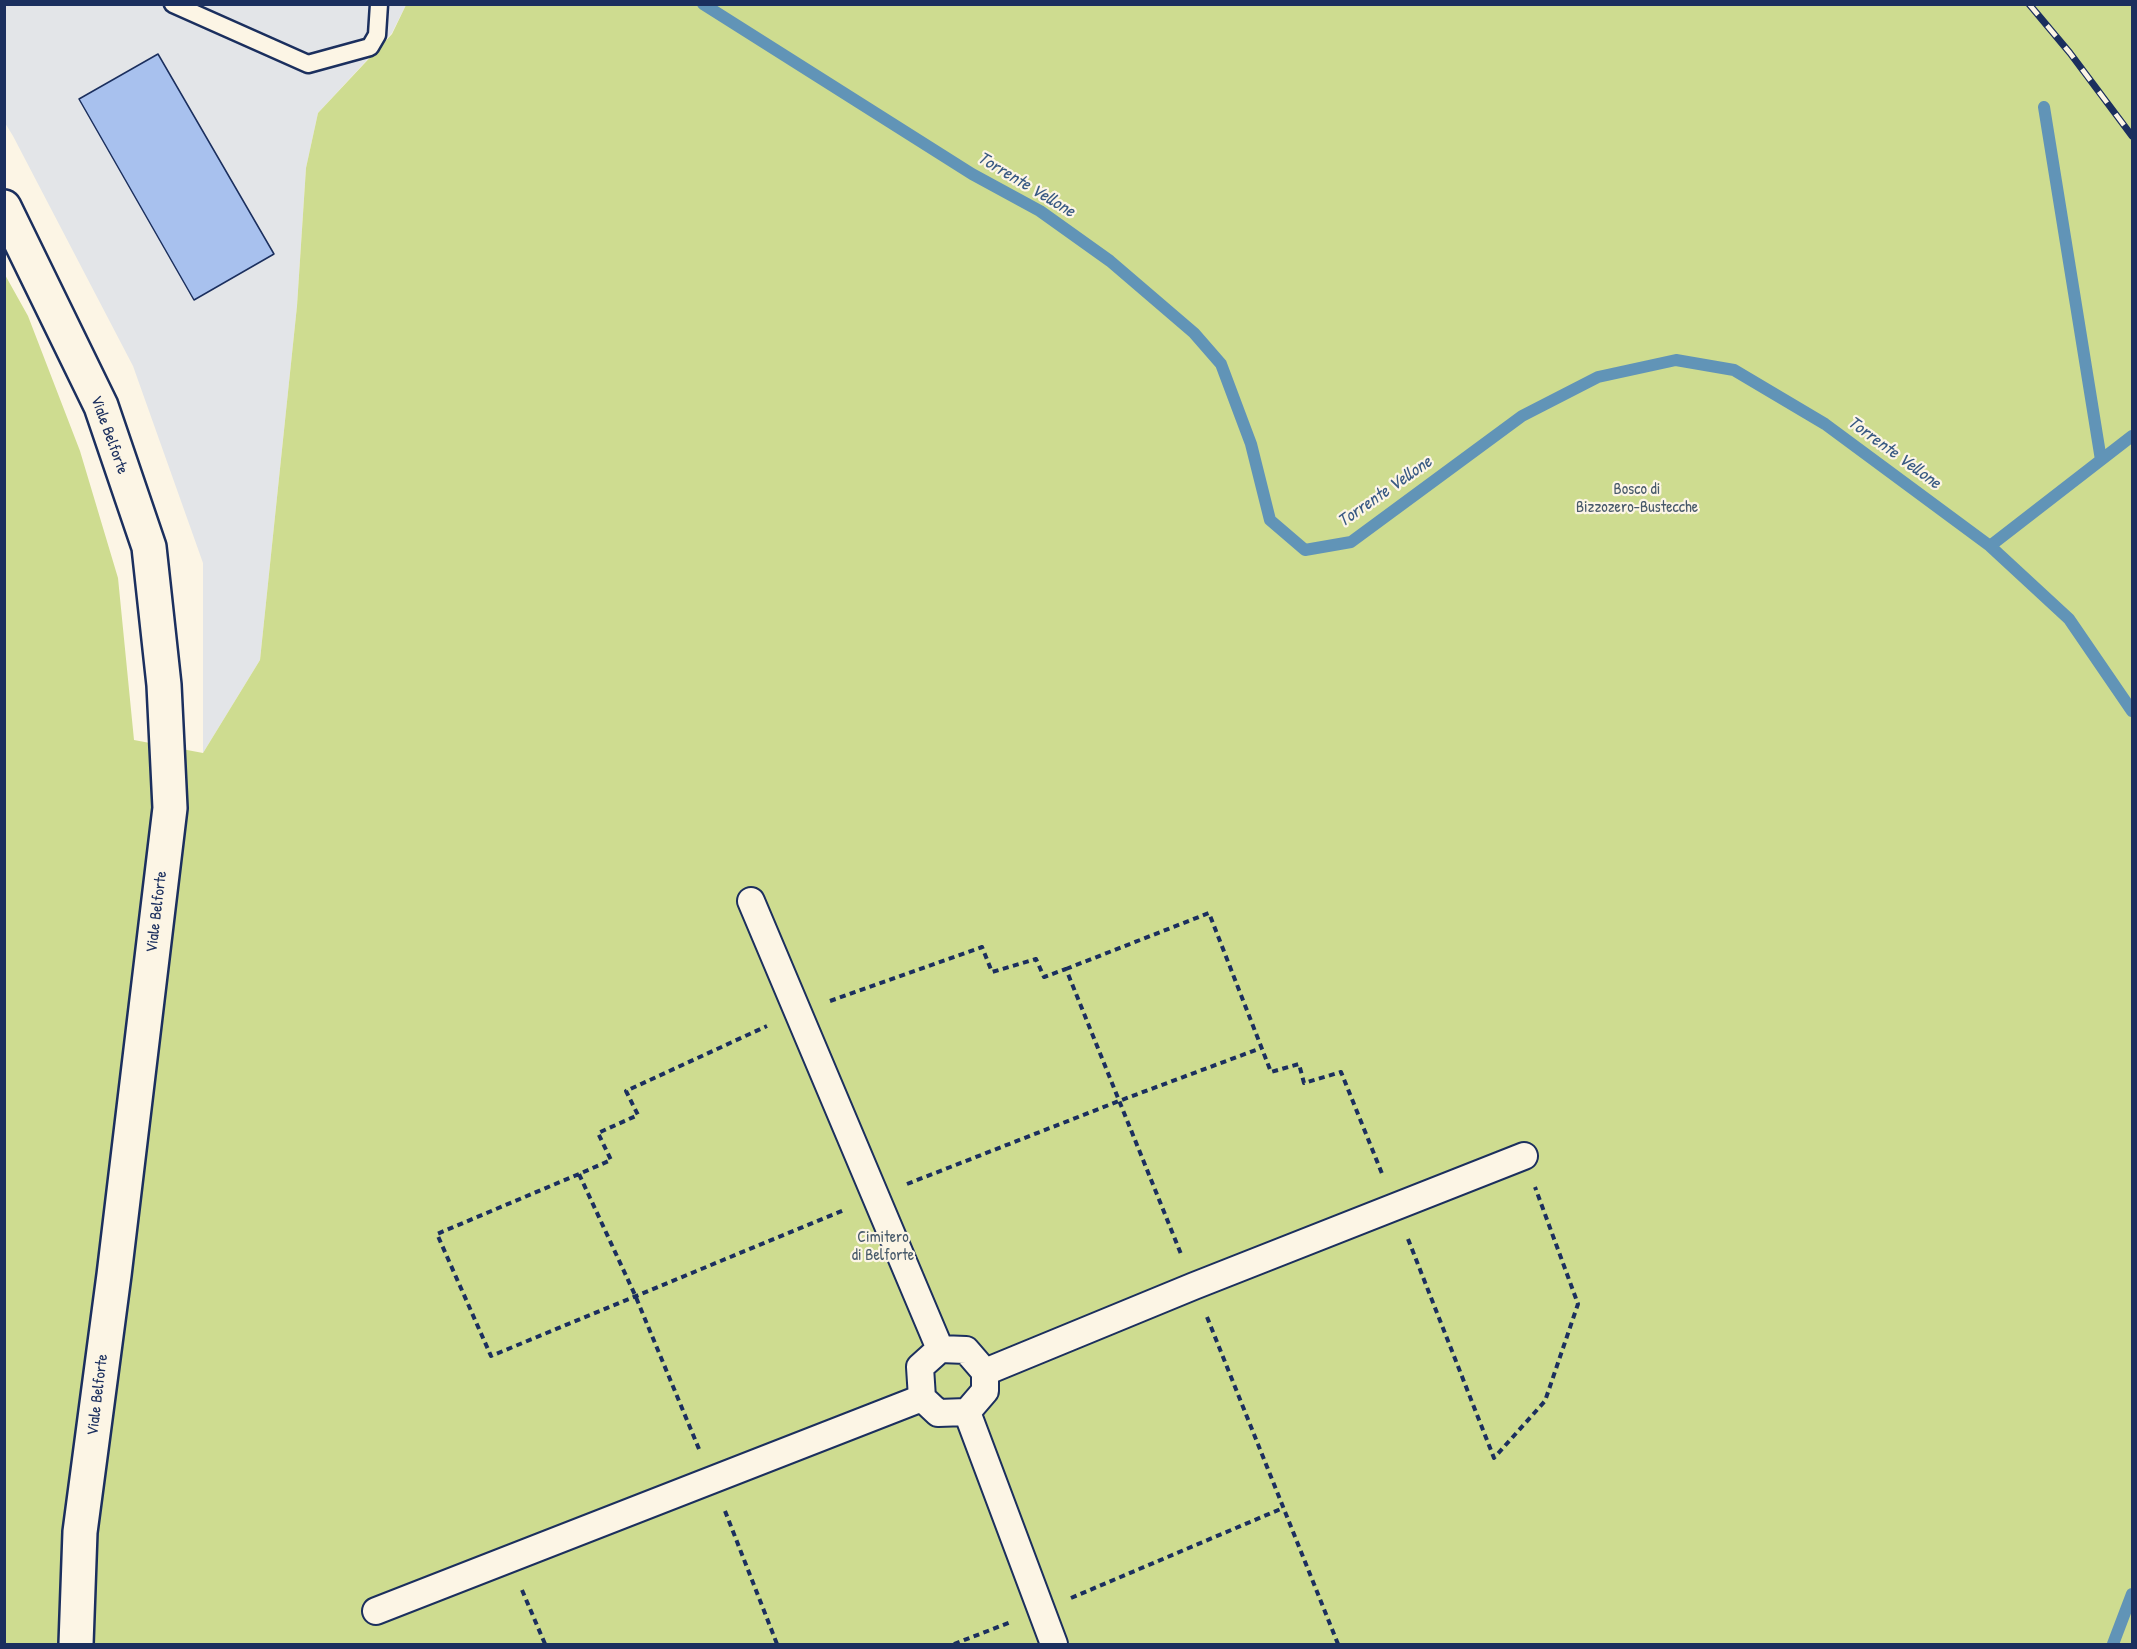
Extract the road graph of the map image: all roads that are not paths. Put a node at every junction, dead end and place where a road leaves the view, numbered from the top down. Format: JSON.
{"nodes":[{"id":1,"x":173,"y":4,"type":"edge"},
{"id":2,"x":379,"y":4,"type":"edge"},
{"id":3,"x":4,"y":207,"type":"edge"},
{"id":4,"x":751,"y":901,"type":"dead end"},
{"id":5,"x":1524,"y":1156,"type":"road end"},
{"id":6,"x":940,"y":1349,"type":"junction"},
{"id":7,"x":985,"y":1372,"type":"junction"},
{"id":8,"x":922,"y":1398,"type":"junction"},
{"id":9,"x":967,"y":1412,"type":"junction"},
{"id":10,"x":376,"y":1611,"type":"dead end"},
{"id":11,"x":76,"y":1644,"type":"edge"},
{"id":12,"x":1054,"y":1644,"type":"edge"}],
"edges":[{"from":1,"to":2,"type":"lane"},
{"from":3,"to":11,"type":"main road","name":"Viale Belforte"},
{"from":4,"to":6,"type":"street"},
{"from":5,"to":7,"type":"street"},
{"from":6,"to":7,"type":"street"},
{"from":6,"to":8,"type":"street"},
{"from":7,"to":9,"type":"street"},
{"from":8,"to":9,"type":"street"},
{"from":8,"to":10,"type":"street"},
{"from":9,"to":12,"type":"street"}]}
